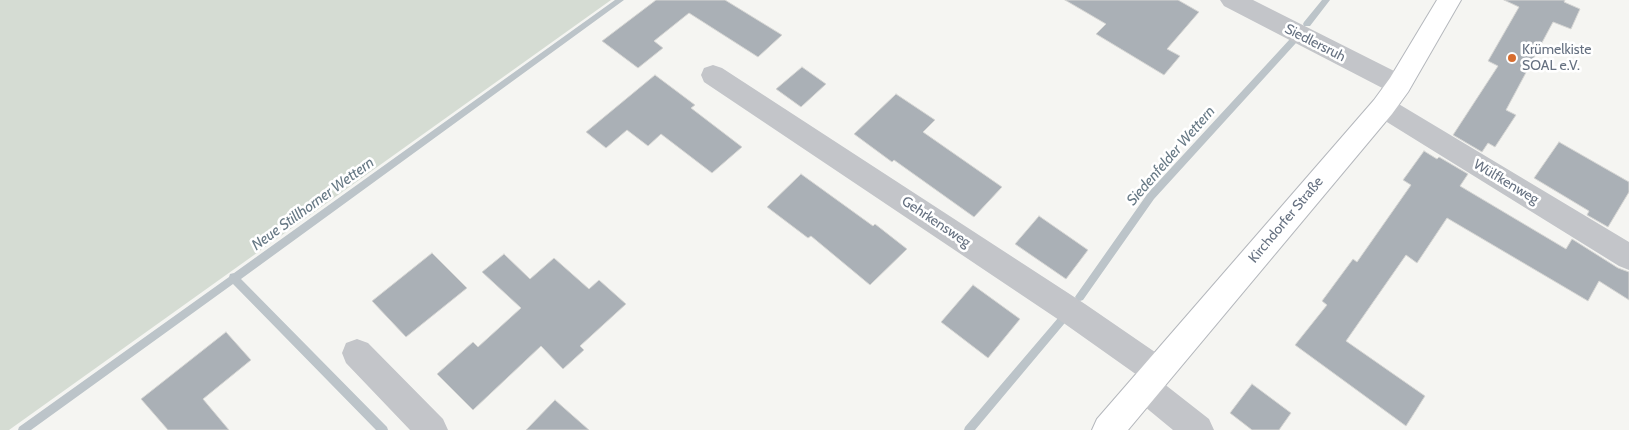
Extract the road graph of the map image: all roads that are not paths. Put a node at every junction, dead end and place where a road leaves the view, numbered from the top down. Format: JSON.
{"nodes":[{"id":1,"x":1232,"y":0,"type":"edge"},
{"id":2,"x":1449,"y":0,"type":"edge"},
{"id":3,"x":713,"y":75,"type":"dead end"},
{"id":4,"x":1391,"y":96,"type":"junction"},
{"id":5,"x":1629,"y":257,"type":"edge"},
{"id":6,"x":357,"y":353,"type":"dead end"},
{"id":7,"x":1151,"y":379,"type":"junction"},
{"id":8,"x":432,"y":430,"type":"edge"},
{"id":9,"x":1108,"y":430,"type":"edge"},
{"id":10,"x":1198,"y":430,"type":"edge"}],
"edges":[{"from":1,"to":4,"type":"street","name":"Siedlersruh"},
{"from":2,"to":4,"type":"street","name":"Kirchdorfer Straße"},
{"from":3,"to":7,"type":"street","name":"Gehrkensweg"},
{"from":4,"to":5,"type":"street","name":"Wülfkenweg"},
{"from":4,"to":7,"type":"street","name":"Kirchdorfer Straße"},
{"from":6,"to":8,"type":"street"},
{"from":7,"to":9,"type":"street","name":"Kirchdorfer Straße"},
{"from":7,"to":10,"type":"street","name":"Gehrkensweg"}]}
